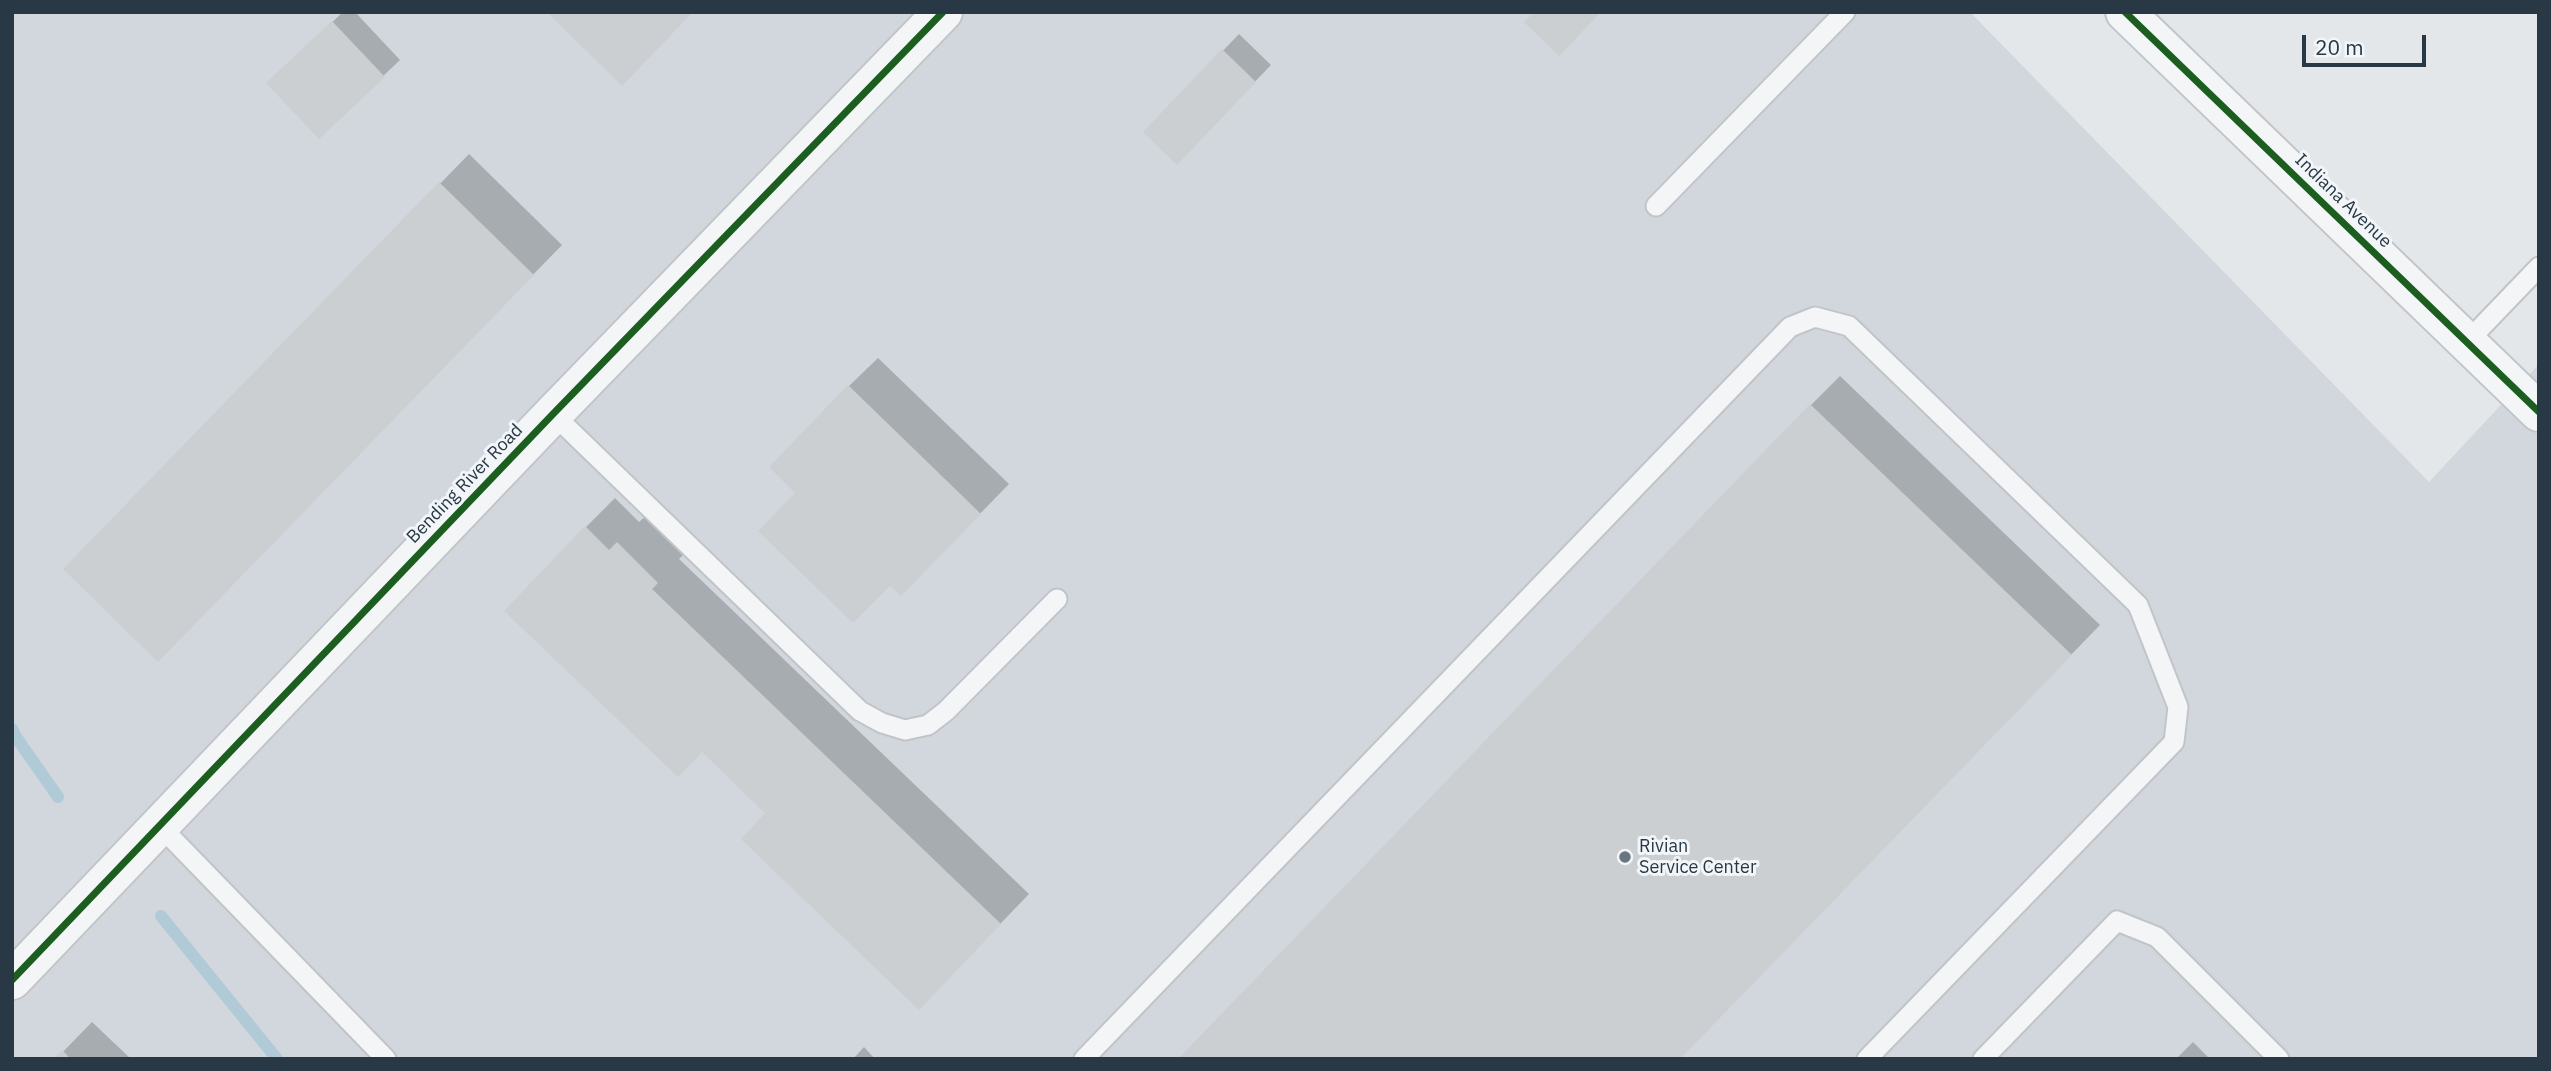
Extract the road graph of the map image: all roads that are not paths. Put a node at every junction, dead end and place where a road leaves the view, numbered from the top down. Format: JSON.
{"nodes":[{"id":1,"x":943,"y":12,"type":"edge"},
{"id":2,"x":1845,"y":12,"type":"edge"},
{"id":3,"x":2125,"y":12,"type":"edge"},
{"id":4,"x":1656,"y":206,"type":"dead end"},
{"id":5,"x":2539,"y":267,"type":"edge"},
{"id":6,"x":2467,"y":342,"type":"junction"},
{"id":7,"x":2539,"y":412,"type":"edge"},
{"id":8,"x":553,"y":414,"type":"junction"},
{"id":9,"x":1057,"y":599,"type":"dead end"},
{"id":10,"x":160,"y":826,"type":"junction"},
{"id":11,"x":12,"y":981,"type":"edge"},
{"id":12,"x":386,"y":1059,"type":"edge"},
{"id":13,"x":1084,"y":1059,"type":"edge"},
{"id":14,"x":1867,"y":1059,"type":"edge"},
{"id":15,"x":1983,"y":1059,"type":"edge"},
{"id":16,"x":2279,"y":1059,"type":"edge"}],
"edges":[{"from":1,"to":8,"type":"street","name":"Bending River Road"},
{"from":2,"to":4,"type":"lane"},
{"from":3,"to":6,"type":"street","name":"Indiana Avenue"},
{"from":5,"to":6,"type":"lane"},
{"from":6,"to":7,"type":"street","name":"Indiana Avenue"},
{"from":8,"to":9,"type":"lane"},
{"from":8,"to":10,"type":"street","name":"Bending River Road"},
{"from":10,"to":11,"type":"street","name":"Bending River Road"},
{"from":10,"to":12,"type":"lane"},
{"from":13,"to":14,"type":"lane"},
{"from":15,"to":16,"type":"lane"}]}
